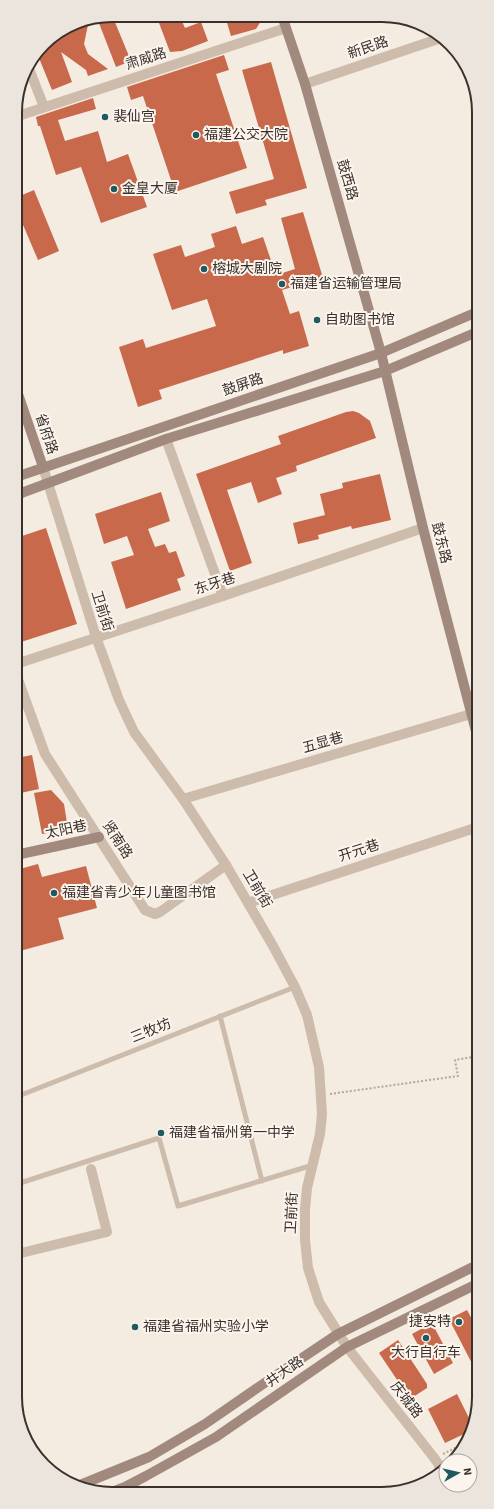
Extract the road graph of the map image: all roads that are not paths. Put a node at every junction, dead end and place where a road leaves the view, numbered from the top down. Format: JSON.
{"nodes":[{"id":1,"x":284,"y":22,"type":"edge"},
{"id":2,"x":286,"y":28,"type":"junction"},
{"id":3,"x":435,"y":40,"type":"edge"},
{"id":4,"x":31,"y":74,"type":"edge"},
{"id":5,"x":305,"y":84,"type":"junction"},
{"id":6,"x":44,"y":108,"type":"junction"},
{"id":7,"x":22,"y":115,"type":"edge"},
{"id":8,"x":472,"y":314,"type":"edge"},
{"id":9,"x":472,"y":335,"type":"edge"},
{"id":10,"x":381,"y":353,"type":"junction"},
{"id":11,"x":385,"y":371,"type":"junction"},
{"id":12,"x":22,"y":406,"type":"edge"},
{"id":13,"x":166,"y":439,"type":"junction"},
{"id":14,"x":43,"y":467,"type":"junction"},
{"id":15,"x":22,"y":475,"type":"edge"},
{"id":16,"x":48,"y":483,"type":"junction"},
{"id":17,"x":22,"y":494,"type":"edge"},
{"id":18,"x":423,"y":528,"type":"junction"},
{"id":19,"x":223,"y":596,"type":"junction"},
{"id":20,"x":96,"y":637,"type":"junction"},
{"id":21,"x":22,"y":662,"type":"edge"},
{"id":22,"x":22,"y":691,"type":"edge"},
{"id":23,"x":472,"y":706,"type":"edge"},
{"id":24,"x":472,"y":714,"type":"edge"},
{"id":25,"x":183,"y":799,"type":"junction"},
{"id":26,"x":472,"y":829,"type":"edge"},
{"id":27,"x":99,"y":837,"type":"junction"},
{"id":28,"x":22,"y":854,"type":"edge"},
{"id":29,"x":226,"y":865,"type":"junction"},
{"id":30,"x":248,"y":903,"type":"junction"},
{"id":31,"x":295,"y":987,"type":"junction"},
{"id":32,"x":220,"y":1016,"type":"junction"},
{"id":33,"x":22,"y":1095,"type":"edge"},
{"id":34,"x":314,"y":1164,"type":"junction"},
{"id":35,"x":91,"y":1169,"type":"dead end"},
{"id":36,"x":262,"y":1181,"type":"junction"},
{"id":37,"x":22,"y":1182,"type":"edge"},
{"id":38,"x":22,"y":1253,"type":"edge"},
{"id":39,"x":472,"y":1267,"type":"edge"},
{"id":40,"x":472,"y":1286,"type":"edge"},
{"id":41,"x":338,"y":1334,"type":"junction"},
{"id":42,"x":346,"y":1347,"type":"junction"},
{"id":43,"x":438,"y":1463,"type":"edge"},
{"id":44,"x":86,"y":1483,"type":"edge"},
{"id":45,"x":125,"y":1487,"type":"edge"}],
"edges":[{"from":1,"to":2,"type":"street","name":"鼓西路"},
{"from":2,"to":5,"type":"street","name":"鼓西路"},
{"from":2,"to":6,"type":"street","name":"肃威路"},
{"from":3,"to":5,"type":"street","name":"新民路"},
{"from":4,"to":6,"type":"street"},
{"from":5,"to":10,"type":"street","name":"鼓西路"},
{"from":6,"to":7,"type":"street","name":"肃威路"},
{"from":8,"to":10,"type":"street","name":"鼓屏路"},
{"from":9,"to":11,"type":"street","name":"鼓屏路"},
{"from":10,"to":11,"type":"street","name":"鼓东路"},
{"from":10,"to":14,"type":"street","name":"鼓屏路"},
{"from":11,"to":13,"type":"street","name":"鼓屏路"},
{"from":11,"to":18,"type":"street","name":"鼓东路"},
{"from":12,"to":14,"type":"street","name":"省府路"},
{"from":13,"to":16,"type":"street","name":"鼓屏路"},
{"from":13,"to":19,"type":"street"},
{"from":14,"to":15,"type":"street","name":"鼓屏路"},
{"from":14,"to":16,"type":"street","name":"卫前街"},
{"from":16,"to":17,"type":"street","name":"鼓屏路"},
{"from":16,"to":20,"type":"street","name":"卫前街"},
{"from":18,"to":19,"type":"street","name":"东牙巷"},
{"from":18,"to":23,"type":"street","name":"鼓东路"},
{"from":19,"to":20,"type":"street","name":"东牙巷"},
{"from":20,"to":21,"type":"street","name":"东牙巷"},
{"from":20,"to":25,"type":"street","name":"卫前街"},
{"from":22,"to":27,"type":"street","name":"贤南路"},
{"from":24,"to":25,"type":"street","name":"五显巷"},
{"from":25,"to":29,"type":"street","name":"卫前街"},
{"from":26,"to":30,"type":"street","name":"开元巷"},
{"from":27,"to":28,"type":"street","name":"太阳巷"},
{"from":27,"to":29,"type":"street","name":"贤南路"},
{"from":29,"to":30,"type":"street","name":"卫前街"},
{"from":30,"to":31,"type":"street","name":"卫前街"},
{"from":31,"to":32,"type":"lane","name":"三牧坊"},
{"from":31,"to":34,"type":"street","name":"卫前街"},
{"from":32,"to":33,"type":"lane","name":"三牧坊"},
{"from":32,"to":36,"type":"lane"},
{"from":34,"to":36,"type":"lane"},
{"from":34,"to":41,"type":"street","name":"卫前街"},
{"from":35,"to":38,"type":"street"},
{"from":36,"to":37,"type":"lane"},
{"from":39,"to":41,"type":"street"},
{"from":40,"to":42,"type":"street","name":"井大路"},
{"from":41,"to":42,"type":"street","name":"卫前街"},
{"from":41,"to":44,"type":"street"},
{"from":42,"to":43,"type":"street","name":"庆城路"},
{"from":42,"to":45,"type":"street","name":"井大路"}]}
